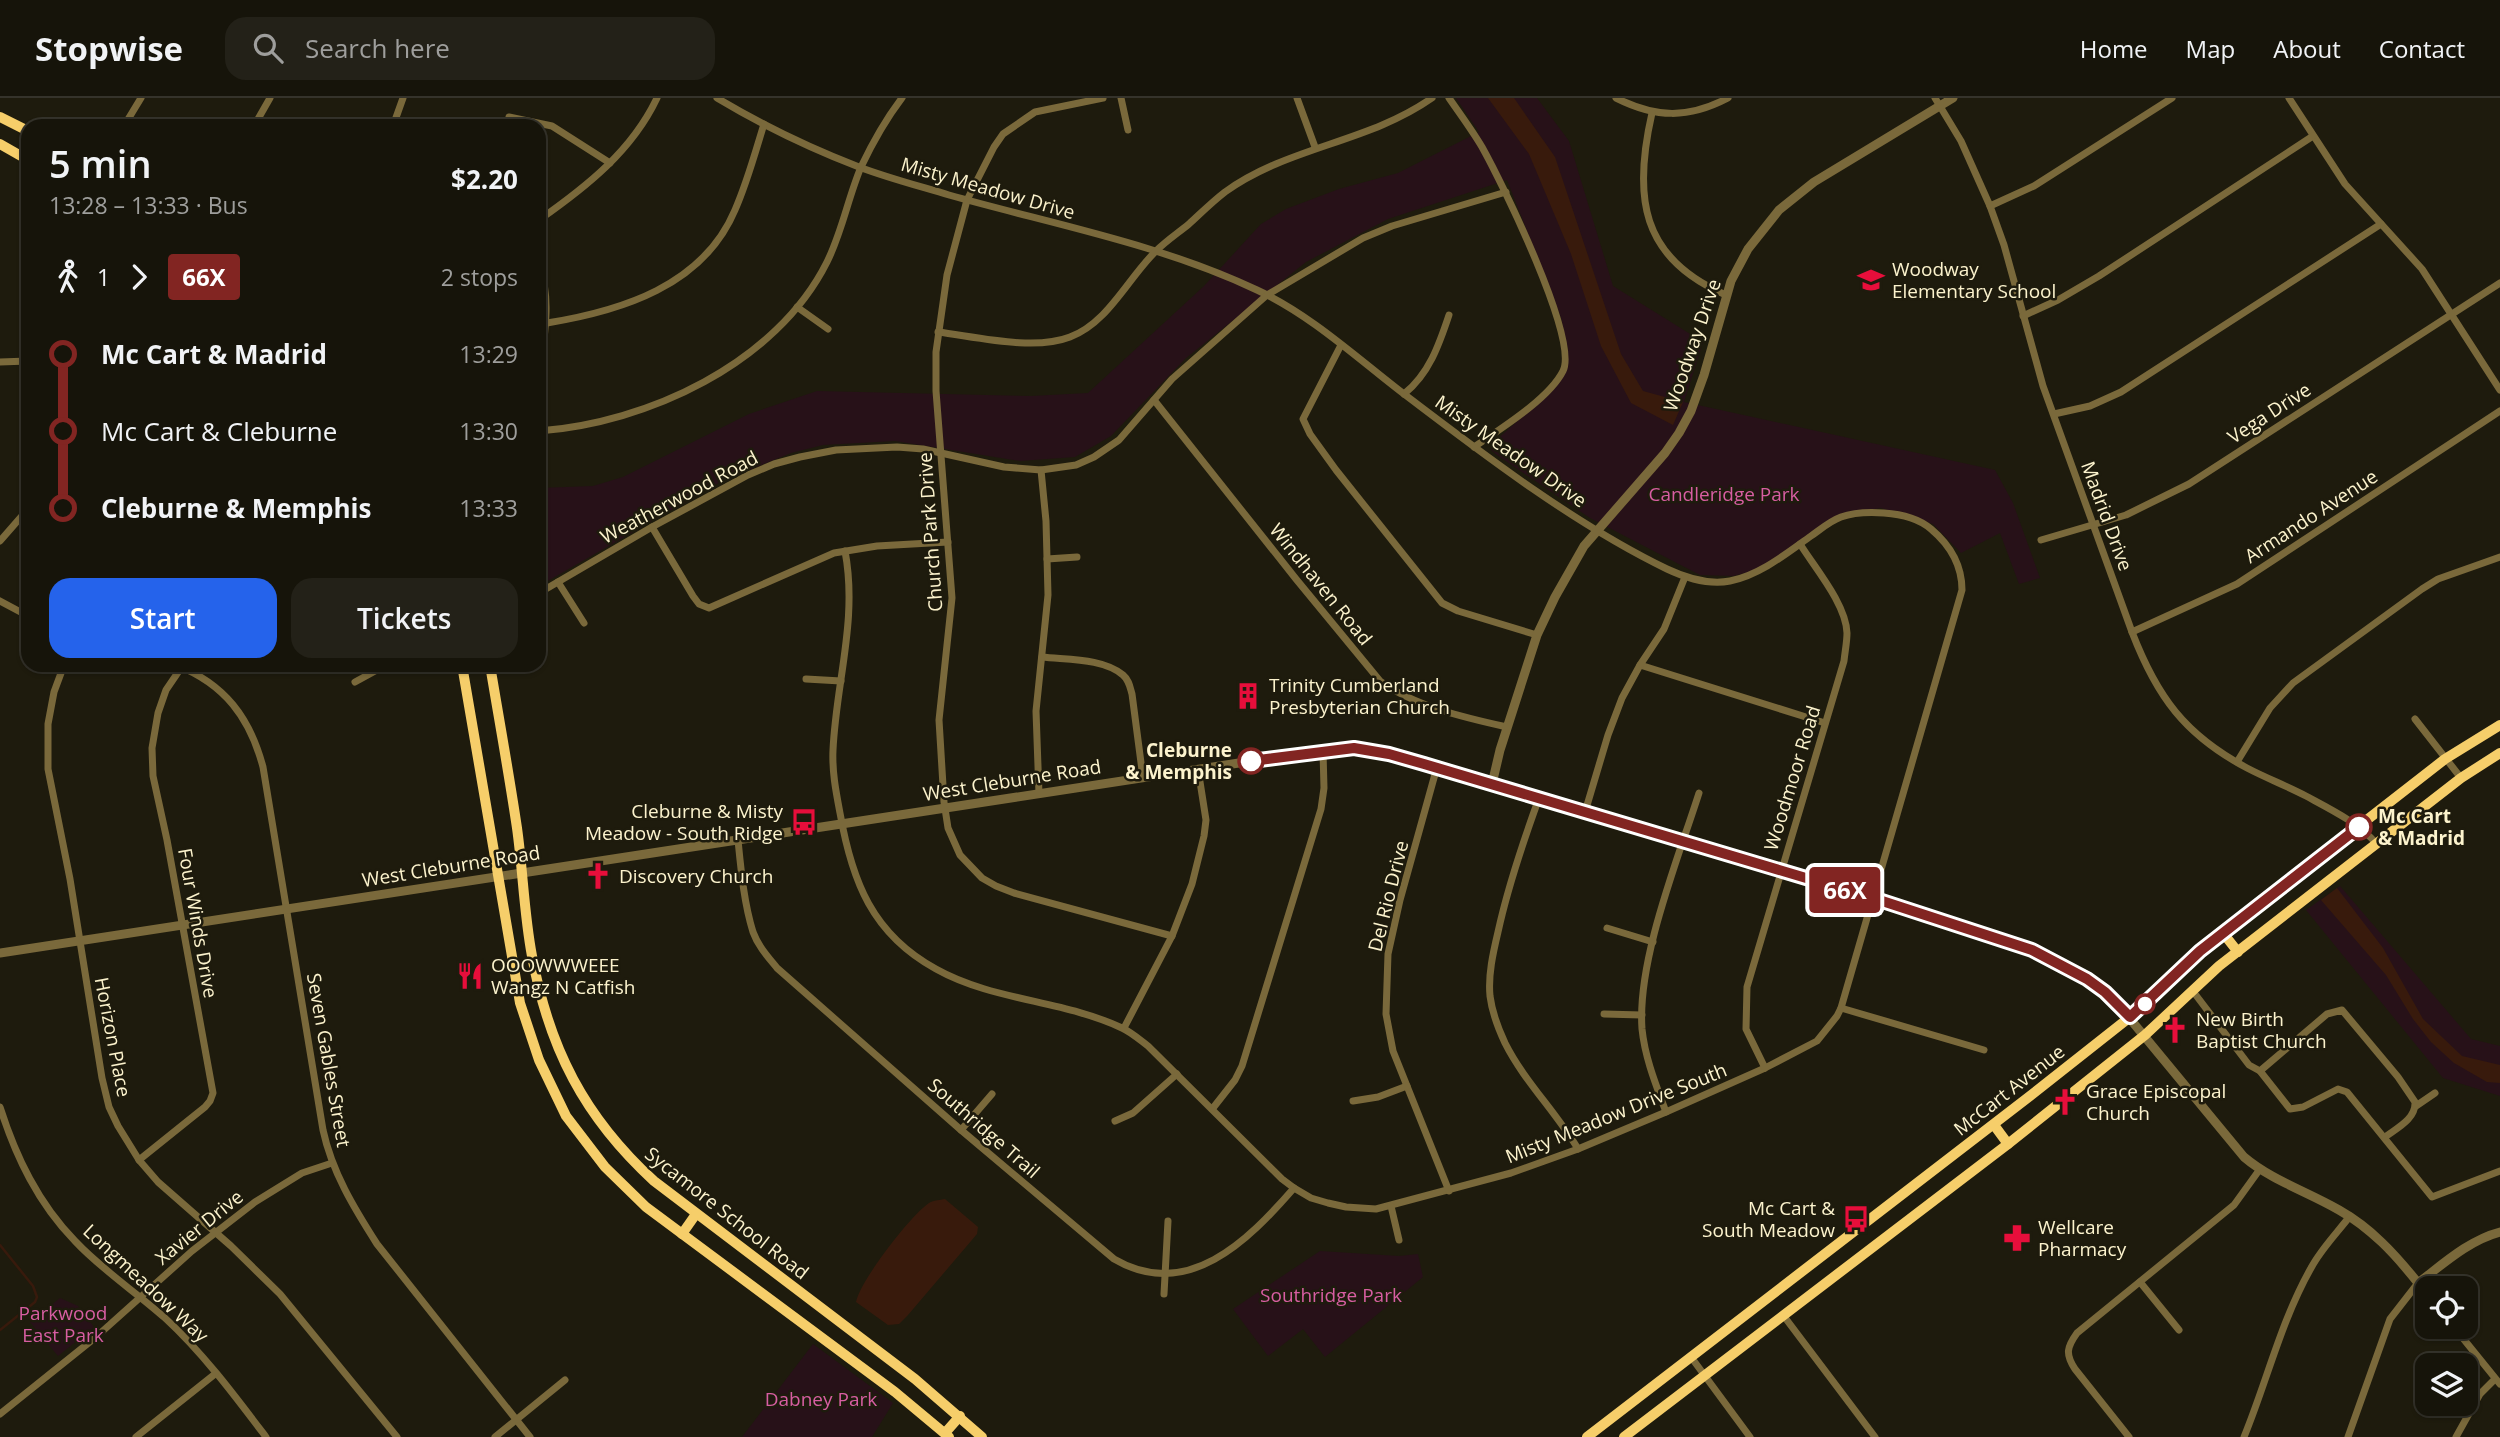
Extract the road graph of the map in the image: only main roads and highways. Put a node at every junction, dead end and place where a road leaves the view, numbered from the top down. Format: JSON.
{"nodes":[{"id":1,"x":0,"y":117,"type":"edge"},
{"id":2,"x":21,"y":128,"type":"edge"},
{"id":3,"x":0,"y":145,"type":"edge"},
{"id":4,"x":21,"y":156,"type":"edge"},
{"id":5,"x":463,"y":672,"type":"edge"},
{"id":6,"x":491,"y":672,"type":"edge"},
{"id":7,"x":2500,"y":724,"type":"edge"},
{"id":8,"x":2500,"y":753,"type":"edge"},
{"id":9,"x":2223,"y":933,"type":"junction"},
{"id":10,"x":2238,"y":952,"type":"junction"},
{"id":11,"x":1994,"y":1125,"type":"junction"},
{"id":12,"x":2008,"y":1144,"type":"junction"},
{"id":13,"x":696,"y":1214,"type":"junction"},
{"id":14,"x":682,"y":1234,"type":"junction"},
{"id":15,"x":960,"y":1416,"type":"junction"},
{"id":16,"x":947,"y":1435,"type":"edge"},
{"id":17,"x":1626,"y":1436,"type":"edge"},
{"id":18,"x":982,"y":1437,"type":"edge"},
{"id":19,"x":1587,"y":1437,"type":"edge"}],
"edges":[{"from":1,"to":2,"type":"main road"},
{"from":3,"to":4,"type":"main road"},
{"from":5,"to":14,"type":"main road"},
{"from":6,"to":13,"type":"main road","name":"Sycamore School Road"},
{"from":7,"to":9,"type":"main road","name":"McCart Avenue"},
{"from":8,"to":10,"type":"main road"},
{"from":9,"to":10,"type":"main road"},
{"from":9,"to":11,"type":"main road","name":"McCart Avenue"},
{"from":10,"to":12,"type":"main road"},
{"from":11,"to":12,"type":"main road"},
{"from":11,"to":19,"type":"main road","name":"McCart Avenue"},
{"from":12,"to":17,"type":"main road"},
{"from":13,"to":14,"type":"main road"},
{"from":13,"to":15,"type":"main road","name":"Sycamore School Road"},
{"from":14,"to":16,"type":"main road"},
{"from":15,"to":16,"type":"main road"},
{"from":15,"to":18,"type":"main road","name":"Sycamore School Road"}]}
